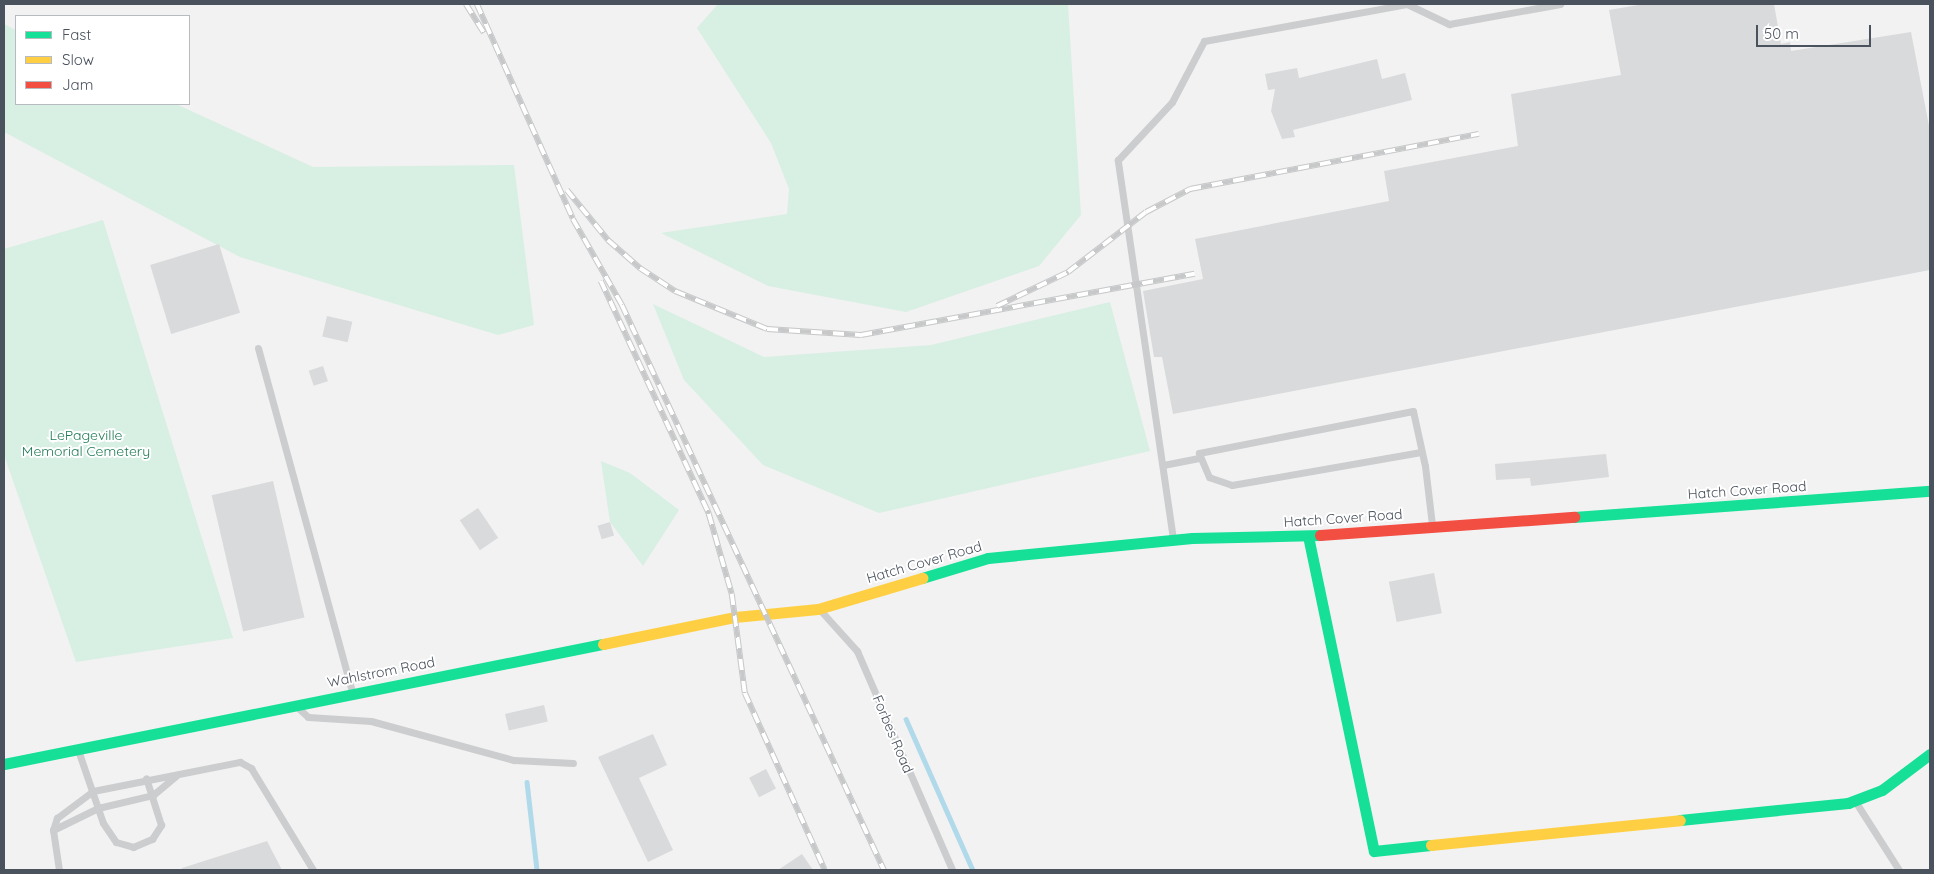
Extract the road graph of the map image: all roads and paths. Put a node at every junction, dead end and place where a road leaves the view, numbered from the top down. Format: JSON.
{"nodes":[{"id":1,"x":1560,"y":4,"type":"edge"},
{"id":2,"x":258,"y":348,"type":"dead end"},
{"id":3,"x":1421,"y":452,"type":"junction"},
{"id":4,"x":1200,"y":458,"type":"junction"},
{"id":5,"x":1162,"y":465,"type":"junction"},
{"id":6,"x":1930,"y":491,"type":"edge"},
{"id":7,"x":1433,"y":527,"type":"junction"},
{"id":8,"x":1308,"y":536,"type":"junction"},
{"id":9,"x":1173,"y":539,"type":"junction"},
{"id":10,"x":818,"y":609,"type":"junction"},
{"id":11,"x":765,"y":611,"type":"joint"},
{"id":12,"x":352,"y":693,"type":"junction"},
{"id":13,"x":294,"y":704,"type":"junction"},
{"id":14,"x":78,"y":750,"type":"junction"},
{"id":15,"x":1930,"y":754,"type":"edge"},
{"id":16,"x":573,"y":763,"type":"dead end"},
{"id":17,"x":4,"y":764,"type":"edge"},
{"id":18,"x":176,"y":776,"type":"junction"},
{"id":19,"x":146,"y":778,"type":"junction"},
{"id":20,"x":93,"y":791,"type":"junction"},
{"id":21,"x":153,"y":795,"type":"junction"},
{"id":22,"x":1855,"y":800,"type":"junction"},
{"id":23,"x":98,"y":808,"type":"junction"},
{"id":24,"x":53,"y":830,"type":"junction"},
{"id":25,"x":59,"y":870,"type":"edge"},
{"id":26,"x":313,"y":870,"type":"edge"},
{"id":27,"x":952,"y":870,"type":"edge"},
{"id":28,"x":1899,"y":870,"type":"edge"}],
"edges":[{"from":1,"to":5,"type":"lane"},
{"from":2,"to":12,"type":"lane"},
{"from":3,"to":4,"type":"lane"},
{"from":3,"to":4,"type":"lane"},
{"from":3,"to":7,"type":"lane"},
{"from":4,"to":5,"type":"lane"},
{"from":5,"to":9,"type":"lane"},
{"from":6,"to":7,"type":"street","name":"Hatch Cover Road"},
{"from":7,"to":8,"type":"street","name":"Hatch Cover Road"},
{"from":8,"to":9,"type":"street","name":"Hatch Cover Road"},
{"from":8,"to":22,"type":"street"},
{"from":9,"to":10,"type":"street","name":"Hatch Cover Road"},
{"from":10,"to":11,"type":"street","name":"Hatch Cover Road"},
{"from":10,"to":27,"type":"lane","name":"Forbes Road"},
{"from":11,"to":12,"type":"street","name":"Wahlstrom Road"},
{"from":12,"to":13,"type":"street","name":"Wahlstrom Road"},
{"from":13,"to":14,"type":"street","name":"Wahlstrom Road"},
{"from":13,"to":16,"type":"lane"},
{"from":14,"to":17,"type":"street","name":"Wahlstrom Road"},
{"from":14,"to":20,"type":"lane"},
{"from":15,"to":22,"type":"street"},
{"from":18,"to":19,"type":"lane"},
{"from":18,"to":21,"type":"lane"},
{"from":18,"to":26,"type":"lane"},
{"from":19,"to":20,"type":"lane"},
{"from":19,"to":21,"type":"lane"},
{"from":20,"to":23,"type":"lane"},
{"from":20,"to":24,"type":"lane"},
{"from":21,"to":23,"type":"lane"},
{"from":21,"to":23,"type":"lane"},
{"from":22,"to":28,"type":"lane"},
{"from":23,"to":24,"type":"lane"},
{"from":24,"to":25,"type":"lane"}]}
